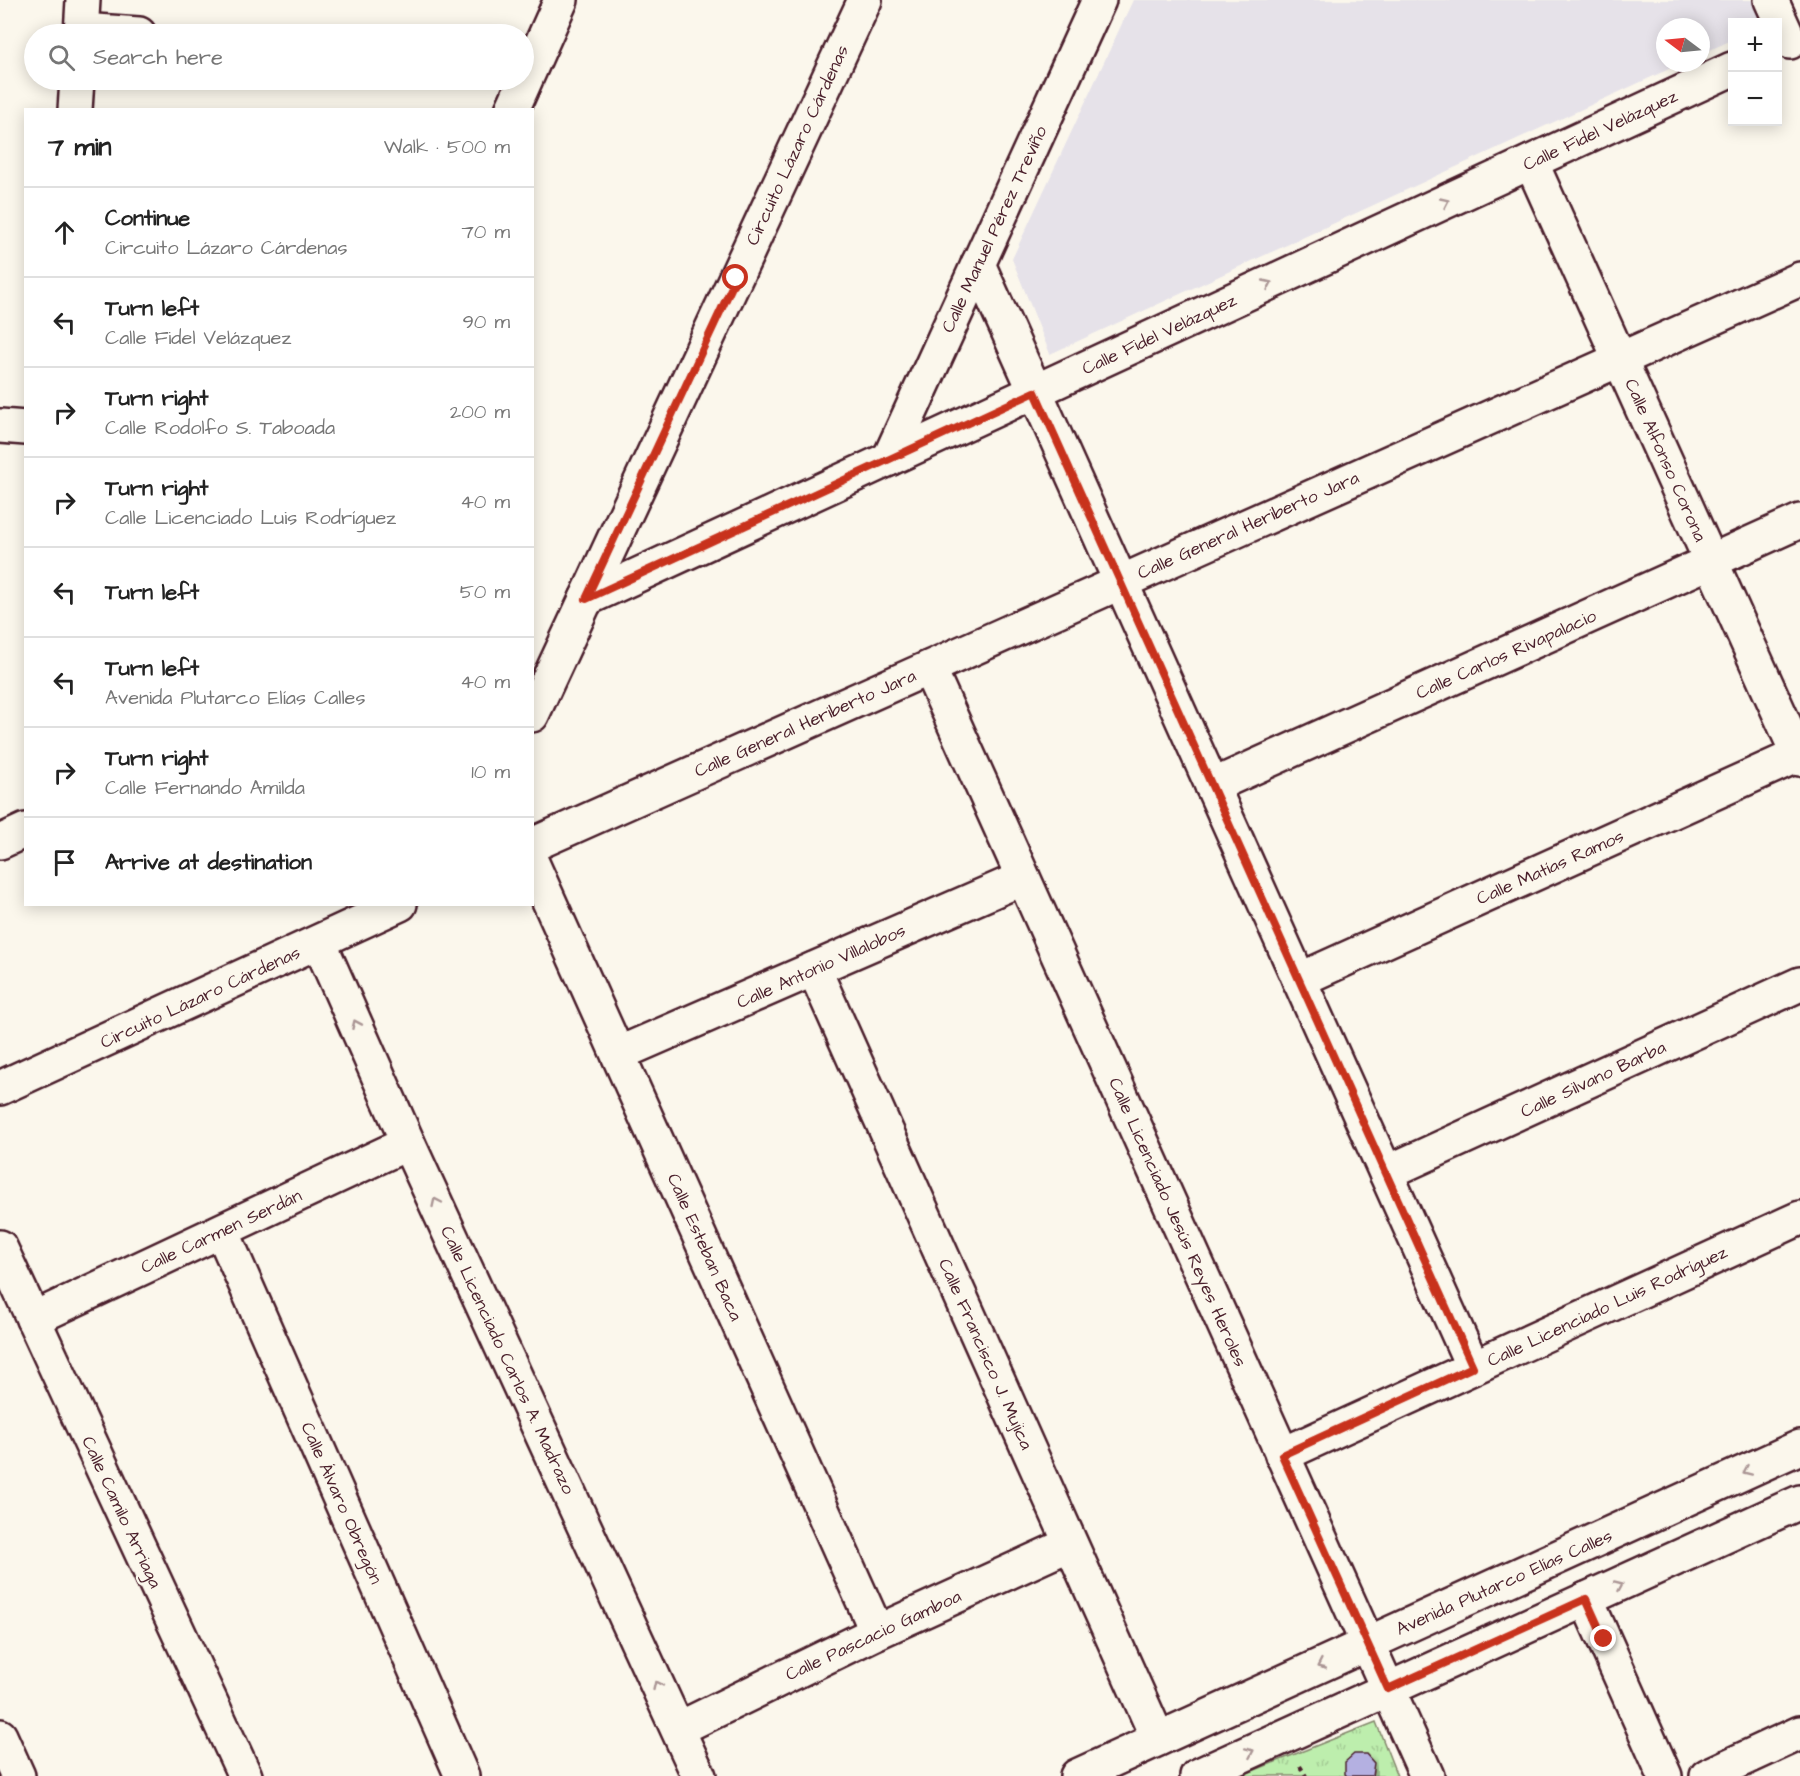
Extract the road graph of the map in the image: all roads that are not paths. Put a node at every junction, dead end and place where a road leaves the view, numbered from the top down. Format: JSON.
{"nodes":[{"id":1,"x":561,"y":0,"type":"edge"},
{"id":2,"x":865,"y":0,"type":"edge"},
{"id":3,"x":1099,"y":0,"type":"edge"},
{"id":4,"x":1771,"y":0,"type":"edge"},
{"id":5,"x":1789,"y":42,"type":"edge"},
{"id":6,"x":534,"y":50,"type":"edge"},
{"id":7,"x":1728,"y":71,"type":"edge"},
{"id":8,"x":76,"y":90,"type":"edge"},
{"id":9,"x":519,"y":90,"type":"edge"},
{"id":10,"x":75,"y":108,"type":"edge"},
{"id":11,"x":513,"y":108,"type":"edge"},
{"id":12,"x":1531,"y":162,"type":"junction"},
{"id":13,"x":978,"y":264,"type":"junction"},
{"id":14,"x":1800,"y":279,"type":"edge"},
{"id":15,"x":1620,"y":359,"type":"junction"},
{"id":16,"x":1035,"y":392,"type":"junction"},
{"id":17,"x":0,"y":426,"type":"edge"},
{"id":18,"x":24,"y":428,"type":"edge"},
{"id":19,"x":890,"y":459,"type":"junction"},
{"id":20,"x":1800,"y":521,"type":"edge"},
{"id":21,"x":1711,"y":561,"type":"junction"},
{"id":22,"x":1121,"y":582,"type":"junction"},
{"id":23,"x":586,"y":599,"type":"junction"},
{"id":24,"x":929,"y":668,"type":"junction"},
{"id":25,"x":534,"y":711,"type":"edge"},
{"id":26,"x":1799,"y":756,"type":"edge"},
{"id":27,"x":1212,"y":786,"type":"junction"},
{"id":28,"x":534,"y":844,"type":"edge"},
{"id":29,"x":534,"y":867,"type":"edge"},
{"id":30,"x":1023,"y":878,"type":"junction"},
{"id":31,"x":396,"y":906,"type":"edge"},
{"id":32,"x":319,"y":942,"type":"junction"},
{"id":33,"x":814,"y":969,"type":"junction"},
{"id":34,"x":1299,"y":980,"type":"junction"},
{"id":35,"x":1800,"y":984,"type":"edge"},
{"id":36,"x":618,"y":1054,"type":"junction"},
{"id":37,"x":0,"y":1089,"type":"edge"},
{"id":38,"x":408,"y":1143,"type":"junction"},
{"id":39,"x":1386,"y":1173,"type":"junction"},
{"id":40,"x":1800,"y":1218,"type":"edge"},
{"id":41,"x":222,"y":1231,"type":"junction"},
{"id":42,"x":0,"y":1247,"type":"edge"},
{"id":43,"x":33,"y":1319,"type":"junction"},
{"id":44,"x":1473,"y":1367,"type":"junction"},
{"id":45,"x":1800,"y":1447,"type":"edge"},
{"id":46,"x":1282,"y":1455,"type":"junction"},
{"id":47,"x":1800,"y":1502,"type":"edge"},
{"id":48,"x":1070,"y":1544,"type":"junction"},
{"id":49,"x":1586,"y":1599,"type":"junction"},
{"id":50,"x":877,"y":1632,"type":"junction"},
{"id":51,"x":1368,"y":1644,"type":"junction"},
{"id":52,"x":1388,"y":1689,"type":"junction"},
{"id":53,"x":678,"y":1729,"type":"junction"},
{"id":54,"x":1800,"y":1733,"type":"edge"},
{"id":55,"x":0,"y":1736,"type":"edge"},
{"id":56,"x":1158,"y":1739,"type":"junction"},
{"id":57,"x":18,"y":1776,"type":"edge"},
{"id":58,"x":245,"y":1776,"type":"edge"},
{"id":59,"x":462,"y":1776,"type":"edge"},
{"id":60,"x":699,"y":1776,"type":"edge"},
{"id":61,"x":1077,"y":1776,"type":"edge"},
{"id":62,"x":1197,"y":1776,"type":"edge"},
{"id":63,"x":1427,"y":1776,"type":"edge"},
{"id":64,"x":1665,"y":1776,"type":"edge"},
{"id":65,"x":1707,"y":1776,"type":"edge"}],
"edges":[{"from":1,"to":6,"type":"street"},
{"from":2,"to":23,"type":"street","name":"Circuito Lázaro Cárdenas"},
{"from":3,"to":13,"type":"street","name":"Calle Manuel Pérez Treviño"},
{"from":4,"to":5,"type":"street"},
{"from":7,"to":12,"type":"street","name":"Calle Fidel Velázquez"},
{"from":8,"to":10,"type":"street"},
{"from":9,"to":11,"type":"street"},
{"from":12,"to":15,"type":"street","name":"Calle Alfonso Corona"},
{"from":16,"to":12,"type":"street","name":"Calle Fidel Velázquez","one_way":true},
{"from":13,"to":16,"type":"street"},
{"from":13,"to":19,"type":"street","name":"Calle Manuel Pérez Treviño"},
{"from":14,"to":15,"type":"street","name":"Calle General Heriberto Jara"},
{"from":15,"to":21,"type":"street","name":"Calle Alfonso Corona"},
{"from":15,"to":22,"type":"street","name":"Calle General Heriberto Jara"},
{"from":16,"to":19,"type":"street","name":"Calle Fidel Velázquez"},
{"from":16,"to":22,"type":"street"},
{"from":17,"to":18,"type":"street"},
{"from":19,"to":23,"type":"street","name":"Calle Fidel Velázquez"},
{"from":20,"to":21,"type":"street","name":"Calle Carlos Rivapalacio"},
{"from":21,"to":26,"type":"street","name":"Calle Alfonso Corona"},
{"from":21,"to":27,"type":"street","name":"Calle Carlos Rivapalacio"},
{"from":22,"to":24,"type":"street","name":"Calle General Heriberto Jara"},
{"from":22,"to":27,"type":"street"},
{"from":23,"to":25,"type":"street","name":"Circuito Lázaro Cárdenas"},
{"from":24,"to":28,"type":"street","name":"Calle General Heriberto Jara"},
{"from":24,"to":30,"type":"street","name":"Calle Licenciado Jesús Reyes Heroles"},
{"from":26,"to":34,"type":"street","name":"Calle Matías Ramos"},
{"from":27,"to":34,"type":"street"},
{"from":29,"to":36,"type":"street","name":"Calle Esteban Baca"},
{"from":30,"to":33,"type":"street","name":"Calle Antonio Villalobos"},
{"from":30,"to":46,"type":"street","name":"Calle Licenciado Jesús Reyes Heroles"},
{"from":31,"to":32,"type":"street","name":"Circuito Lázaro Cárdenas"},
{"from":32,"to":37,"type":"street","name":"Circuito Lázaro Cárdenas"},
{"from":38,"to":32,"type":"street","name":"Calle Licenciado Carlos A. Madrazo","one_way":true},
{"from":33,"to":36,"type":"street","name":"Calle Antonio Villalobos"},
{"from":33,"to":48,"type":"street","name":"Calle Francisco J. Mujica"},
{"from":34,"to":39,"type":"street"},
{"from":35,"to":39,"type":"street","name":"Calle Silvano Barba"},
{"from":36,"to":50,"type":"street","name":"Calle Esteban Baca"},
{"from":38,"to":41,"type":"street","name":"Calle Carmen Serdán"},
{"from":53,"to":38,"type":"street","name":"Calle Licenciado Carlos A. Madrazo","one_way":true},
{"from":39,"to":44,"type":"street"},
{"from":40,"to":44,"type":"street","name":"Calle Licenciado Luis Rodríguez"},
{"from":41,"to":43,"type":"street","name":"Calle Carmen Serdán"},
{"from":41,"to":59,"type":"street","name":"Calle Álvaro Obregón"},
{"from":42,"to":43,"type":"street","name":"Calle Camilo Arriaga"},
{"from":43,"to":58,"type":"street","name":"Calle Camilo Arriaga"},
{"from":44,"to":46,"type":"street","name":"Calle Licenciado Luis Rodríguez"},
{"from":45,"to":51,"type":"street","name":"Avenida Plutarco Elías Calles","one_way":true},
{"from":46,"to":51,"type":"street","name":"Calle Licenciado Jesús Reyes Heroles"},
{"from":49,"to":47,"type":"street","one_way":true},
{"from":48,"to":50,"type":"street","name":"Calle Pascacio Gamboa"},
{"from":48,"to":56,"type":"street","name":"Calle Francisco J. Mujica"},
{"from":49,"to":52,"type":"street"},
{"from":49,"to":64,"type":"street"},
{"from":50,"to":53,"type":"street","name":"Calle Pascacio Gamboa"},
{"from":51,"to":52,"type":"street","name":"Calle Licenciado Jesús Reyes Heroles"},
{"from":51,"to":56,"type":"street","name":"Avenida Plutarco Elías Calles","one_way":true},
{"from":62,"to":52,"type":"street","one_way":true},
{"from":52,"to":63,"type":"street","name":"Calle Licenciado Jesús Reyes Heroles"},
{"from":53,"to":60,"type":"street","name":"Calle Licenciado Carlos A. Madrazo"},
{"from":54,"to":65,"type":"street"},
{"from":55,"to":57,"type":"street"},
{"from":56,"to":61,"type":"street","name":"Avenida Plutarco Elías Calles"}]}
